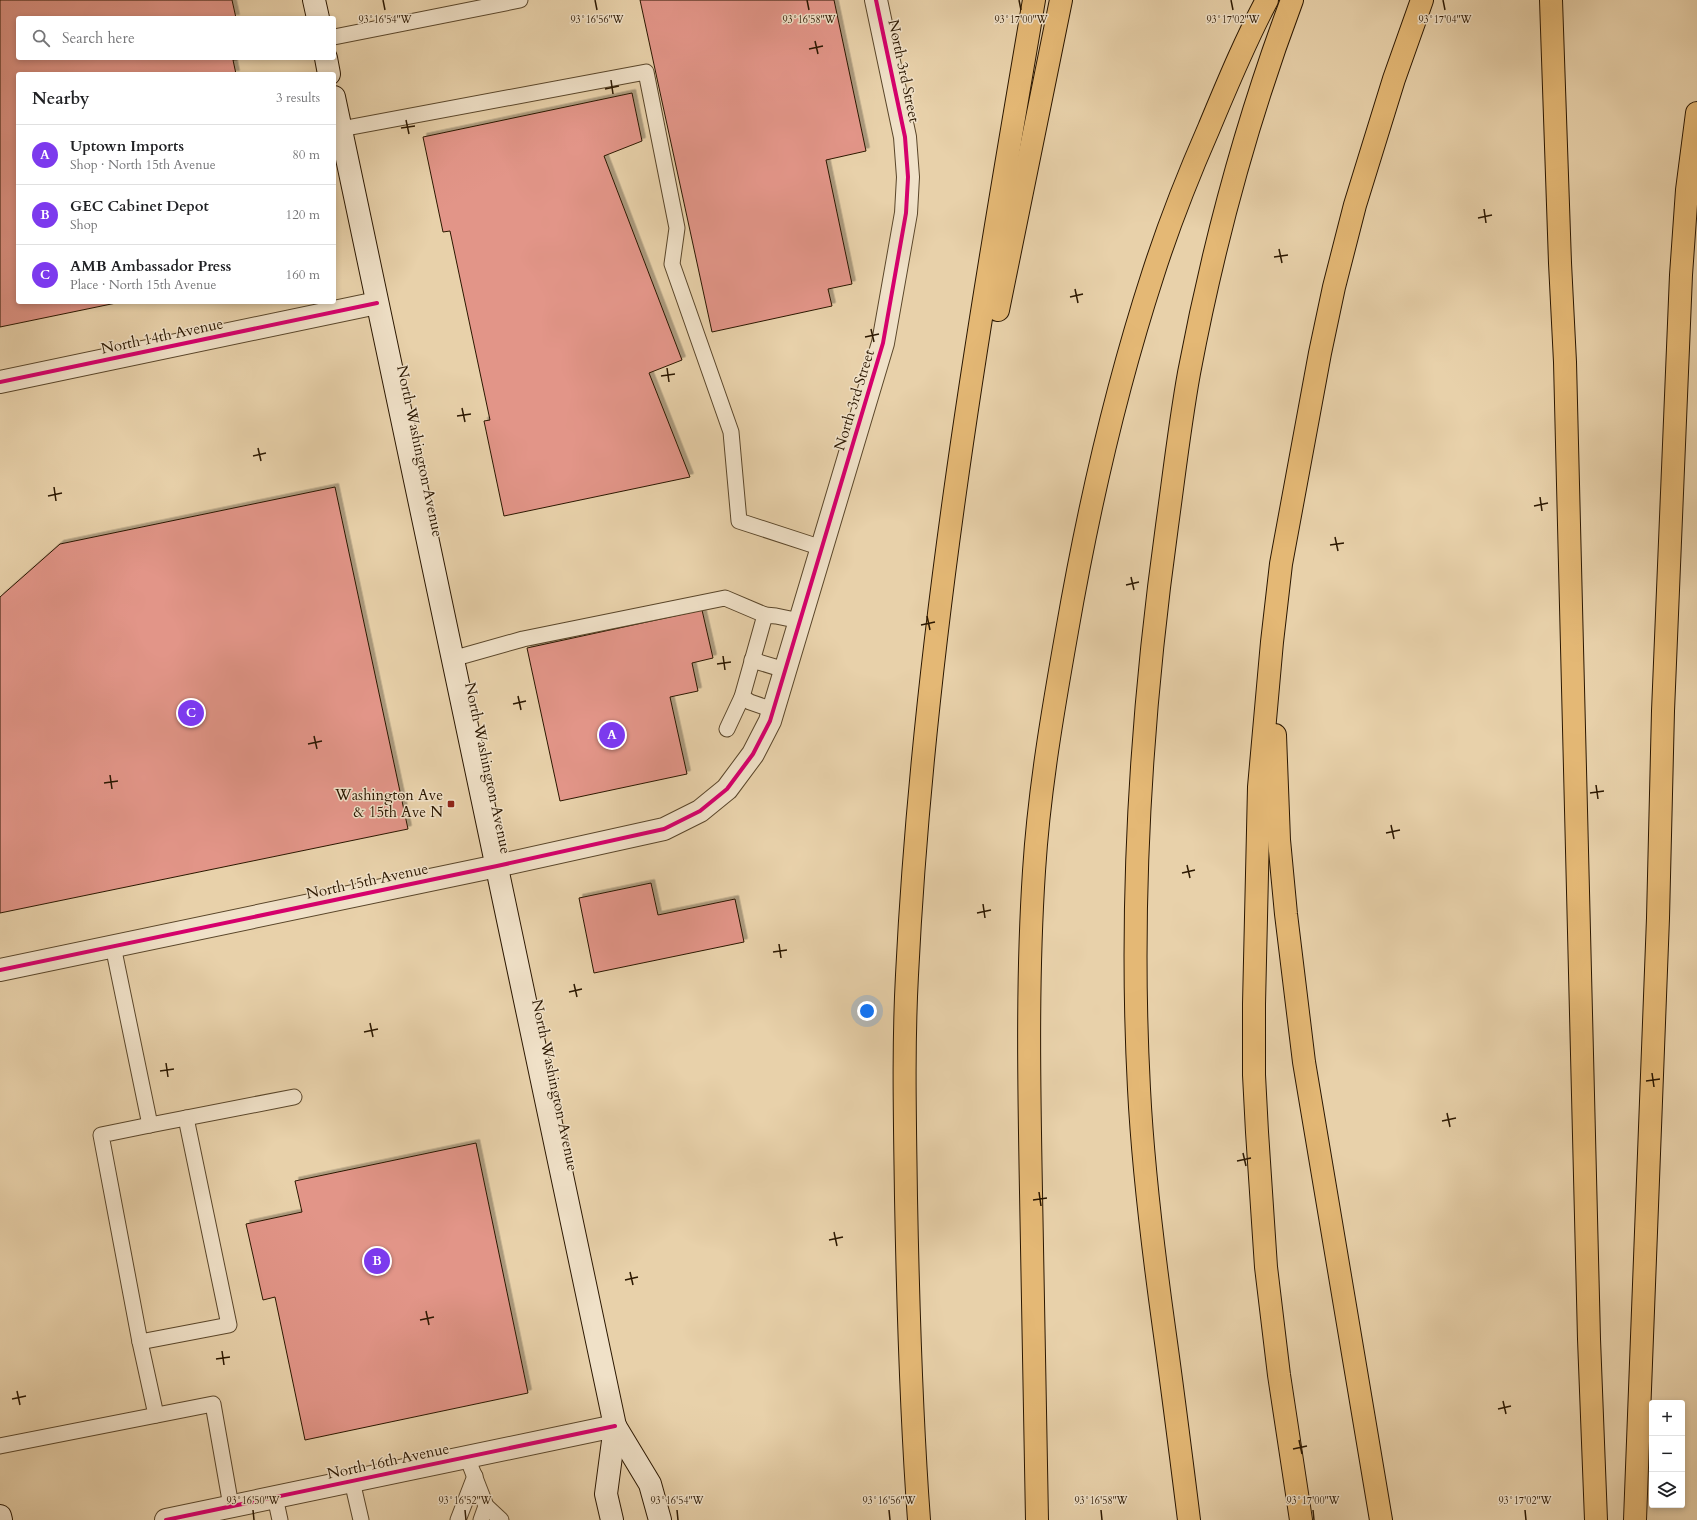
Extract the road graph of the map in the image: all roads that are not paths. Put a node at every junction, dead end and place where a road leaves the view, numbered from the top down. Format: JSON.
{"nodes":[{"id":1,"x":314,"y":0,"type":"edge"},
{"id":2,"x":520,"y":0,"type":"edge"},
{"id":3,"x":876,"y":0,"type":"edge"},
{"id":4,"x":1034,"y":0,"type":"edge"},
{"id":5,"x":1061,"y":0,"type":"edge"},
{"id":6,"x":1267,"y":0,"type":"edge"},
{"id":7,"x":1292,"y":0,"type":"edge"},
{"id":8,"x":1422,"y":0,"type":"edge"},
{"id":9,"x":1551,"y":0,"type":"edge"},
{"id":10,"x":318,"y":16,"type":"edge"},
{"id":11,"x":336,"y":37,"type":"edge"},
{"id":12,"x":326,"y":60,"type":"edge"},
{"id":13,"x":329,"y":72,"type":"edge"},
{"id":14,"x":336,"y":106,"type":"edge"},
{"id":15,"x":1697,"y":113,"type":"edge"},
{"id":16,"x":341,"y":129,"type":"junction"},
{"id":17,"x":377,"y":303,"type":"junction"},
{"id":18,"x":0,"y":382,"type":"edge"},
{"id":19,"x":822,"y":548,"type":"junction"},
{"id":20,"x":942,"y":582,"type":"junction"},
{"id":21,"x":765,"y":615,"type":"junction"},
{"id":22,"x":800,"y":622,"type":"junction"},
{"id":23,"x":1272,"y":642,"type":"junction"},
{"id":24,"x":452,"y":659,"type":"junction"},
{"id":25,"x":752,"y":660,"type":"junction"},
{"id":26,"x":785,"y":670,"type":"junction"},
{"id":27,"x":742,"y":697,"type":"junction"},
{"id":28,"x":773,"y":710,"type":"junction"},
{"id":29,"x":728,"y":729,"type":"dead end"},
{"id":30,"x":727,"y":789,"type":"joint"},
{"id":31,"x":497,"y":866,"type":"junction"},
{"id":32,"x":113,"y":946,"type":"junction"},
{"id":33,"x":0,"y":970,"type":"edge"},
{"id":34,"x":294,"y":1097,"type":"dead end"},
{"id":35,"x":186,"y":1118,"type":"junction"},
{"id":36,"x":150,"y":1125,"type":"junction"},
{"id":37,"x":140,"y":1342,"type":"junction"},
{"id":38,"x":156,"y":1416,"type":"junction"},
{"id":39,"x":614,"y":1426,"type":"junction"},
{"id":40,"x":0,"y":1446,"type":"edge"},
{"id":41,"x":471,"y":1466,"type":"junction"},
{"id":42,"x":352,"y":1481,"type":"junction"},
{"id":43,"x":275,"y":1497,"type":"junction"},
{"id":44,"x":231,"y":1506,"type":"junction"},
{"id":45,"x":483,"y":1513,"type":"edge"},
{"id":46,"x":0,"y":1516,"type":"edge"},
{"id":47,"x":1,"y":1520,"type":"edge"},
{"id":48,"x":166,"y":1520,"type":"edge"},
{"id":49,"x":280,"y":1520,"type":"edge"},
{"id":50,"x":361,"y":1520,"type":"edge"},
{"id":51,"x":458,"y":1520,"type":"edge"},
{"id":52,"x":502,"y":1520,"type":"edge"},
{"id":53,"x":612,"y":1520,"type":"edge"},
{"id":54,"x":660,"y":1520,"type":"edge"},
{"id":55,"x":919,"y":1520,"type":"edge"},
{"id":56,"x":1036,"y":1520,"type":"edge"},
{"id":57,"x":1190,"y":1520,"type":"edge"},
{"id":58,"x":1301,"y":1520,"type":"edge"},
{"id":59,"x":1382,"y":1520,"type":"edge"},
{"id":60,"x":1596,"y":1520,"type":"edge"},
{"id":61,"x":1635,"y":1520,"type":"edge"}],
"edges":[{"from":1,"to":10,"type":"street"},
{"from":2,"to":11,"type":"lane"},
{"from":3,"to":19,"type":"street","name":"North 3rd Street"},
{"from":4,"to":20,"type":"highway"},
{"from":5,"to":20,"type":"highway"},
{"from":6,"to":56,"type":"highway"},
{"from":7,"to":57,"type":"highway"},
{"from":8,"to":23,"type":"highway"},
{"from":9,"to":60,"type":"highway"},
{"from":12,"to":13,"type":"street"},
{"from":14,"to":16,"type":"street","name":"North Washington Avenue"},
{"from":15,"to":61,"type":"highway"},
{"from":16,"to":17,"type":"street","name":"North Washington Avenue"},
{"from":16,"to":19,"type":"lane"},
{"from":17,"to":18,"type":"street","name":"North 14th Avenue"},
{"from":17,"to":24,"type":"street","name":"North Washington Avenue"},
{"from":19,"to":22,"type":"street","name":"North 3rd Street"},
{"from":20,"to":55,"type":"highway"},
{"from":21,"to":22,"type":"lane"},
{"from":21,"to":24,"type":"lane"},
{"from":21,"to":25,"type":"lane"},
{"from":22,"to":26,"type":"street","name":"North 3rd Street"},
{"from":23,"to":58,"type":"highway"},
{"from":23,"to":59,"type":"highway"},
{"from":24,"to":31,"type":"street","name":"North Washington Avenue"},
{"from":25,"to":26,"type":"lane"},
{"from":25,"to":27,"type":"lane"},
{"from":26,"to":28,"type":"street","name":"North 3rd Street"},
{"from":27,"to":28,"type":"lane"},
{"from":27,"to":29,"type":"lane"},
{"from":28,"to":30,"type":"street","name":"North 3rd Street"},
{"from":30,"to":31,"type":"street","name":"North 15th Avenue"},
{"from":31,"to":32,"type":"street","name":"North 15th Avenue"},
{"from":31,"to":39,"type":"street","name":"North Washington Avenue"},
{"from":32,"to":33,"type":"street","name":"North 15th Avenue"},
{"from":32,"to":36,"type":"lane"},
{"from":34,"to":35,"type":"lane"},
{"from":35,"to":36,"type":"lane"},
{"from":35,"to":37,"type":"lane"},
{"from":36,"to":37,"type":"lane"},
{"from":37,"to":38,"type":"lane"},
{"from":38,"to":40,"type":"lane"},
{"from":38,"to":44,"type":"lane"},
{"from":39,"to":41,"type":"street","name":"North 16th Avenue"},
{"from":39,"to":53,"type":"street","name":"North Washington Avenue"},
{"from":39,"to":54,"type":"street","name":"North Washington Avenue"},
{"from":41,"to":42,"type":"street","name":"North 16th Avenue"},
{"from":41,"to":45,"type":"lane"},
{"from":41,"to":51,"type":"lane"},
{"from":42,"to":43,"type":"street","name":"North 16th Avenue"},
{"from":42,"to":50,"type":"lane"},
{"from":43,"to":44,"type":"street","name":"North 16th Avenue"},
{"from":43,"to":49,"type":"lane"},
{"from":44,"to":48,"type":"street","name":"North 16th Avenue"},
{"from":45,"to":52,"type":"lane"},
{"from":46,"to":47,"type":"street"}]}
